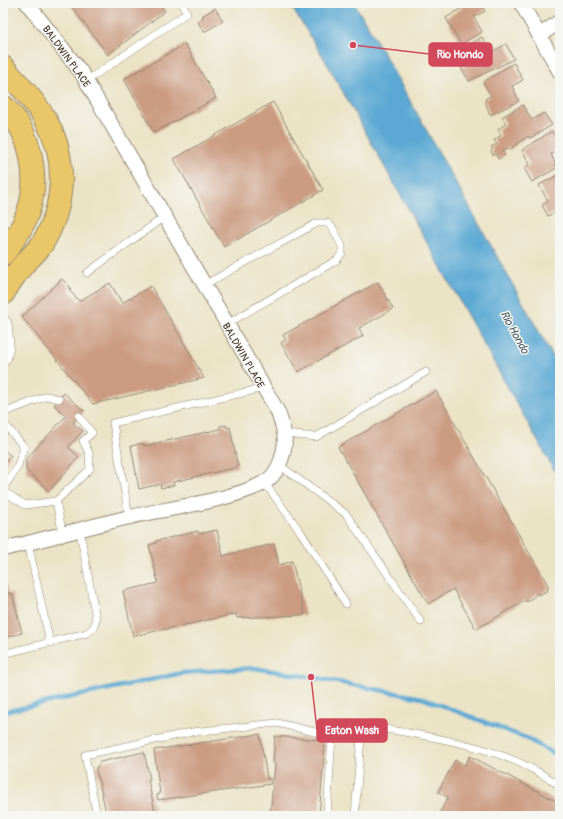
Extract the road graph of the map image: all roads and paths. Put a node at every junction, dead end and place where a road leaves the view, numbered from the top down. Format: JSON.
{"nodes":[{"id":1,"x":27,"y":3,"type":"edge"},
{"id":2,"x":182,"y":3,"type":"edge"},
{"id":3,"x":521,"y":3,"type":"edge"},
{"id":4,"x":560,"y":21,"type":"edge"},
{"id":5,"x":540,"y":36,"type":"junction"},
{"id":6,"x":3,"y":67,"type":"edge"},
{"id":7,"x":560,"y":72,"type":"edge"},
{"id":8,"x":86,"y":81,"type":"junction"},
{"id":9,"x":3,"y":106,"type":"edge"},
{"id":10,"x":164,"y":217,"type":"junction"},
{"id":11,"x":3,"y":254,"type":"edge"},
{"id":12,"x":23,"y":265,"type":"junction"},
{"id":13,"x":87,"y":273,"type":"dead end"},
{"id":14,"x":3,"y":274,"type":"edge"},
{"id":15,"x":204,"y":284,"type":"junction"},
{"id":16,"x":3,"y":294,"type":"edge"},
{"id":17,"x":3,"y":324,"type":"edge"},
{"id":18,"x":227,"y":324,"type":"junction"},
{"id":19,"x":3,"y":356,"type":"edge"},
{"id":20,"x":426,"y":372,"type":"dead end"},
{"id":21,"x":264,"y":388,"type":"junction"},
{"id":22,"x":59,"y":398,"type":"dead end"},
{"id":23,"x":3,"y":413,"type":"edge"},
{"id":24,"x":79,"y":416,"type":"dead end"},
{"id":25,"x":3,"y":422,"type":"edge"},
{"id":26,"x":285,"y":434,"type":"junction"},
{"id":27,"x":278,"y":464,"type":"junction"},
{"id":28,"x":264,"y":482,"type":"junction"},
{"id":29,"x":3,"y":489,"type":"edge"},
{"id":30,"x":56,"y":501,"type":"junction"},
{"id":31,"x":129,"y":517,"type":"junction"},
{"id":32,"x":80,"y":531,"type":"junction"},
{"id":33,"x":63,"y":534,"type":"junction"},
{"id":34,"x":28,"y":543,"type":"junction"},
{"id":35,"x":3,"y":549,"type":"edge"},
{"id":36,"x":346,"y":604,"type":"dead end"},
{"id":37,"x":422,"y":622,"type":"dead end"},
{"id":38,"x":50,"y":643,"type":"junction"},
{"id":39,"x":3,"y":654,"type":"edge"},
{"id":40,"x":560,"y":786,"type":"edge"},
{"id":41,"x":97,"y":816,"type":"edge"},
{"id":42,"x":327,"y":816,"type":"edge"},
{"id":43,"x":355,"y":816,"type":"edge"}],
"edges":[{"from":1,"to":8,"type":"street","name":"BALDWIN PLACE"},
{"from":2,"to":8,"type":"lane"},
{"from":3,"to":5,"type":"street"},
{"from":4,"to":5,"type":"street"},
{"from":5,"to":7,"type":"street"},
{"from":6,"to":12,"type":"highway"},
{"from":8,"to":10,"type":"street","name":"BALDWIN PLACE"},
{"from":9,"to":11,"type":"highway"},
{"from":10,"to":13,"type":"lane"},
{"from":10,"to":15,"type":"street","name":"BALDWIN PLACE"},
{"from":12,"to":14,"type":"highway"},
{"from":12,"to":16,"type":"highway"},
{"from":15,"to":18,"type":"street","name":"BALDWIN PLACE"},
{"from":15,"to":18,"type":"lane"},
{"from":17,"to":19,"type":"street"},
{"from":18,"to":21,"type":"street","name":"BALDWIN PLACE"},
{"from":20,"to":26,"type":"lane"},
{"from":21,"to":26,"type":"street","name":"BALDWIN PLACE"},
{"from":21,"to":31,"type":"lane"},
{"from":22,"to":23,"type":"lane"},
{"from":24,"to":30,"type":"lane"},
{"from":25,"to":29,"type":"lane"},
{"from":26,"to":27,"type":"street","name":"BALDWIN PLACE"},
{"from":27,"to":28,"type":"street","name":"BALDWIN PLACE"},
{"from":27,"to":37,"type":"lane"},
{"from":28,"to":31,"type":"street"},
{"from":28,"to":36,"type":"lane"},
{"from":29,"to":30,"type":"lane"},
{"from":30,"to":33,"type":"lane"},
{"from":31,"to":32,"type":"street"},
{"from":32,"to":33,"type":"street"},
{"from":32,"to":38,"type":"lane"},
{"from":33,"to":34,"type":"street"},
{"from":34,"to":35,"type":"street"},
{"from":34,"to":38,"type":"lane"},
{"from":38,"to":39,"type":"lane"},
{"from":40,"to":43,"type":"lane"},
{"from":41,"to":42,"type":"lane"}]}
